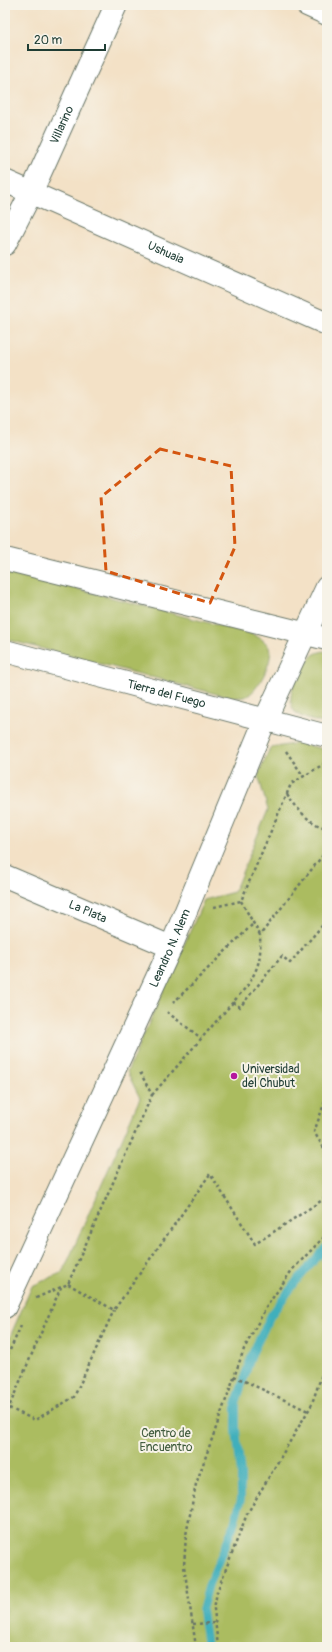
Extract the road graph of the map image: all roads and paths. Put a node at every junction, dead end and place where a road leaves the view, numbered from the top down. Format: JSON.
{"nodes":[{"id":1,"x":116,"y":5,"type":"edge"},
{"id":2,"x":307,"y":5,"type":"edge"},
{"id":3,"x":327,"y":14,"type":"edge"},
{"id":4,"x":5,"y":181,"type":"edge"},
{"id":5,"x":31,"y":193,"type":"junction"},
{"id":6,"x":5,"y":244,"type":"edge"},
{"id":7,"x":327,"y":324,"type":"edge"},
{"id":8,"x":5,"y":558,"type":"edge"},
{"id":9,"x":327,"y":587,"type":"edge"},
{"id":10,"x":304,"y":633,"type":"junction"},
{"id":11,"x":327,"y":639,"type":"edge"},
{"id":12,"x":5,"y":651,"type":"edge"},
{"id":13,"x":265,"y":720,"type":"junction"},
{"id":14,"x":327,"y":736,"type":"edge"},
{"id":15,"x":326,"y":762,"type":"edge"},
{"id":16,"x":327,"y":767,"type":"edge"},
{"id":17,"x":287,"y":794,"type":"junction"},
{"id":18,"x":327,"y":828,"type":"edge"},
{"id":19,"x":327,"y":850,"type":"edge"},
{"id":20,"x":5,"y":876,"type":"edge"},
{"id":21,"x":241,"y":902,"type":"junction"},
{"id":22,"x":210,"y":908,"type":"dead end"},
{"id":23,"x":327,"y":920,"type":"edge"},
{"id":24,"x":254,"y":923,"type":"junction"},
{"id":25,"x":260,"y":934,"type":"junction"},
{"id":26,"x":171,"y":947,"type":"junction"},
{"id":27,"x":233,"y":1002,"type":"junction"},
{"id":28,"x":171,"y":1005,"type":"dead end"},
{"id":29,"x":162,"y":1017,"type":"dead end"},
{"id":30,"x":201,"y":1038,"type":"junction"},
{"id":31,"x":139,"y":1070,"type":"dead end"},
{"id":32,"x":152,"y":1095,"type":"junction"},
{"id":33,"x":327,"y":1096,"type":"edge"},
{"id":34,"x":327,"y":1153,"type":"edge"},
{"id":35,"x":327,"y":1197,"type":"edge"},
{"id":36,"x":327,"y":1234,"type":"edge"},
{"id":37,"x":68,"y":1284,"type":"junction"},
{"id":38,"x":62,"y":1287,"type":"junction"},
{"id":39,"x":33,"y":1300,"type":"dead end"},
{"id":40,"x":5,"y":1307,"type":"edge"},
{"id":41,"x":114,"y":1310,"type":"junction"},
{"id":42,"x":24,"y":1320,"type":"dead end"},
{"id":43,"x":327,"y":1360,"type":"edge"},
{"id":44,"x":5,"y":1361,"type":"edge"},
{"id":45,"x":235,"y":1377,"type":"junction"},
{"id":46,"x":9,"y":1408,"type":"junction"},
{"id":47,"x":308,"y":1411,"type":"junction"},
{"id":48,"x":5,"y":1416,"type":"edge"},
{"id":49,"x":214,"y":1623,"type":"junction"},
{"id":50,"x":193,"y":1624,"type":"junction"},
{"id":51,"x":196,"y":1647,"type":"edge"},
{"id":52,"x":218,"y":1647,"type":"edge"}],
"edges":[{"from":1,"to":5,"type":"street","name":"Villarino"},
{"from":2,"to":3,"type":"street"},
{"from":4,"to":5,"type":"street","name":"Ushuaia"},
{"from":5,"to":6,"type":"street","name":"Villarino"},
{"from":5,"to":7,"type":"street","name":"Ushuaia"},
{"from":8,"to":10,"type":"street"},
{"from":9,"to":10,"type":"street","name":"Leandro N. Alem"},
{"from":10,"to":11,"type":"street"},
{"from":10,"to":13,"type":"street","name":"Leandro N. Alem"},
{"from":12,"to":13,"type":"street","name":"Tierra del Fuego"},
{"from":13,"to":14,"type":"street","name":"Tierra del Fuego"},
{"from":13,"to":26,"type":"street","name":"Leandro N. Alem"},
{"from":15,"to":16,"type":"path"},
{"from":15,"to":17,"type":"path"},
{"from":17,"to":18,"type":"path"},
{"from":17,"to":21,"type":"path"},
{"from":19,"to":25,"type":"path"},
{"from":20,"to":26,"type":"street","name":"La Plata"},
{"from":21,"to":22,"type":"path"},
{"from":21,"to":24,"type":"path"},
{"from":23,"to":27,"type":"path"},
{"from":24,"to":25,"type":"path"},
{"from":24,"to":28,"type":"path"},
{"from":25,"to":27,"type":"path"},
{"from":26,"to":40,"type":"street","name":"Leandro N. Alem"},
{"from":27,"to":30,"type":"path"},
{"from":29,"to":30,"type":"path"},
{"from":30,"to":32,"type":"path"},
{"from":31,"to":32,"type":"path"},
{"from":32,"to":37,"type":"path"},
{"from":33,"to":34,"type":"path"},
{"from":35,"to":41,"type":"path"},
{"from":36,"to":45,"type":"path"},
{"from":37,"to":38,"type":"path"},
{"from":37,"to":41,"type":"path"},
{"from":38,"to":39,"type":"path"},
{"from":38,"to":46,"type":"path"},
{"from":41,"to":46,"type":"path"},
{"from":42,"to":44,"type":"path"},
{"from":43,"to":47,"type":"path"},
{"from":45,"to":47,"type":"path"},
{"from":45,"to":50,"type":"path"},
{"from":46,"to":48,"type":"path"},
{"from":47,"to":49,"type":"path"},
{"from":49,"to":50,"type":"path"},
{"from":49,"to":52,"type":"path"},
{"from":50,"to":51,"type":"path"}]}
